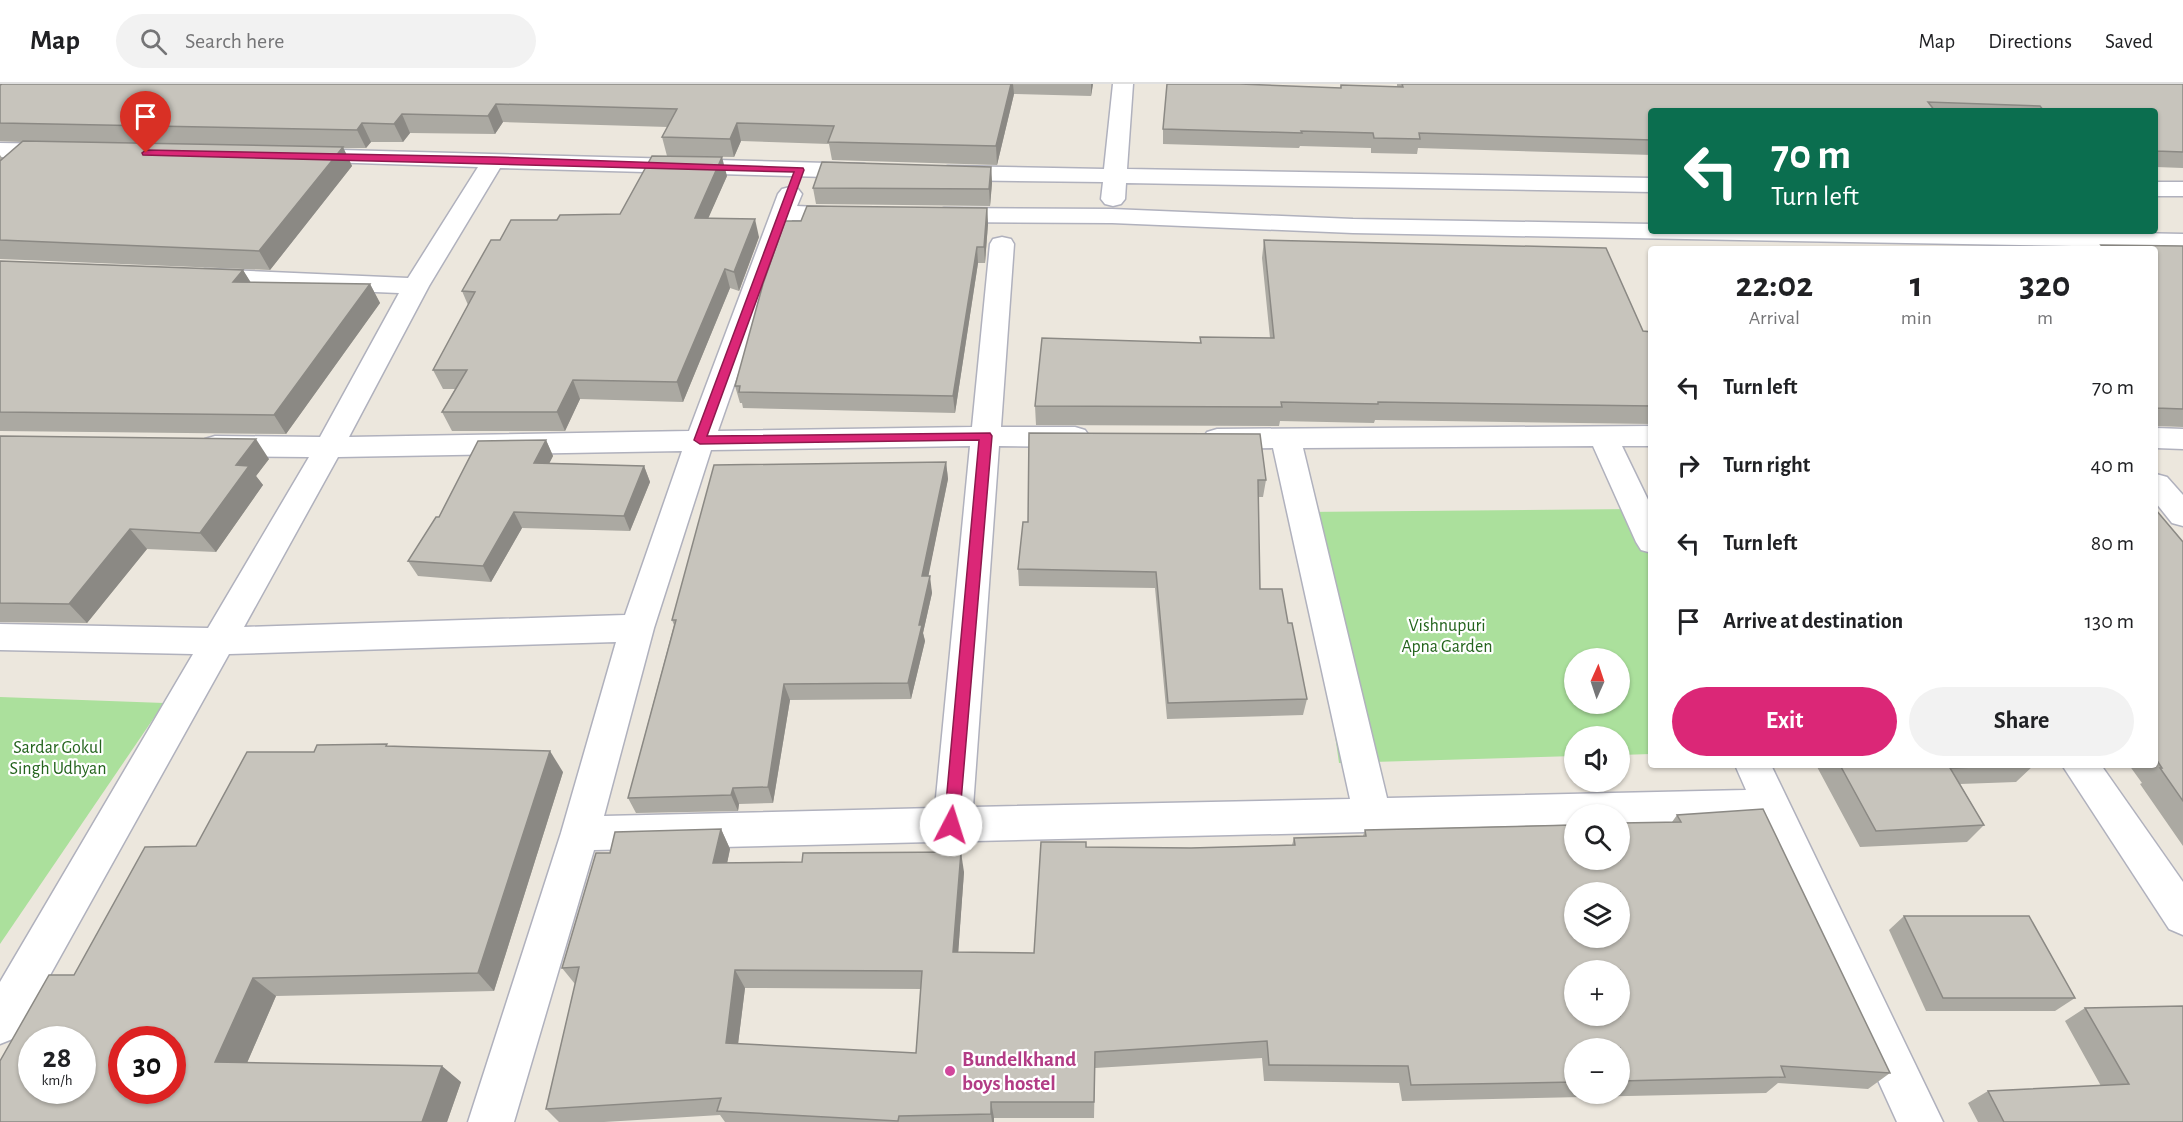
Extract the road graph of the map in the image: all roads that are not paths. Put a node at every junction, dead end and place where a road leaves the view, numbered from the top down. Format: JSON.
{"nodes":[{"id":1,"x":1123,"y":84,"type":"edge"},
{"id":2,"x":78,"y":151,"type":"edge"},
{"id":3,"x":280,"y":155,"type":"edge"},
{"id":4,"x":4,"y":160,"type":"edge"},
{"id":5,"x":494,"y":160,"type":"junction"},
{"id":6,"x":799,"y":170,"type":"junction"},
{"id":7,"x":881,"y":172,"type":"edge"},
{"id":8,"x":928,"y":173,"type":"edge"},
{"id":9,"x":1115,"y":177,"type":"junction"},
{"id":10,"x":1648,"y":185,"type":"edge"},
{"id":11,"x":2158,"y":189,"type":"edge"},
{"id":12,"x":2183,"y":189,"type":"edge"},
{"id":13,"x":784,"y":213,"type":"junction"},
{"id":14,"x":866,"y":214,"type":"edge"},
{"id":15,"x":924,"y":214,"type":"edge"},
{"id":16,"x":1112,"y":216,"type":"junction"},
{"id":17,"x":1648,"y":231,"type":"edge"},
{"id":18,"x":1796,"y":234,"type":"edge"},
{"id":19,"x":2183,"y":241,"type":"edge"},
{"id":20,"x":1002,"y":244,"type":"dead end"},
{"id":21,"x":178,"y":276,"type":"edge"},
{"id":22,"x":416,"y":286,"type":"junction"},
{"id":23,"x":986,"y":436,"type":"junction"},
{"id":24,"x":1603,"y":436,"type":"junction"},
{"id":25,"x":1648,"y":436,"type":"edge"},
{"id":26,"x":1101,"y":437,"type":"edge"},
{"id":27,"x":1194,"y":438,"type":"edge"},
{"id":28,"x":2158,"y":438,"type":"edge"},
{"id":29,"x":1286,"y":439,"type":"junction"},
{"id":30,"x":2183,"y":439,"type":"edge"},
{"id":31,"x":700,"y":440,"type":"junction"},
{"id":32,"x":188,"y":446,"type":"edge"},
{"id":33,"x":329,"y":447,"type":"junction"},
{"id":34,"x":2158,"y":486,"type":"edge"},
{"id":35,"x":2183,"y":515,"type":"edge"},
{"id":36,"x":1648,"y":533,"type":"edge"},
{"id":37,"x":637,"y":628,"type":"junction"},
{"id":38,"x":0,"y":637,"type":"edge"},
{"id":39,"x":220,"y":641,"type":"junction"},
{"id":40,"x":1754,"y":768,"type":"edge"},
{"id":41,"x":2082,"y":768,"type":"edge"},
{"id":42,"x":1772,"y":806,"type":"junction"},
{"id":43,"x":1371,"y":815,"type":"junction"},
{"id":44,"x":951,"y":825,"type":"junction"},
{"id":45,"x":580,"y":833,"type":"junction"},
{"id":46,"x":2183,"y":916,"type":"edge"},
{"id":47,"x":3,"y":1011,"type":"edge"},
{"id":48,"x":491,"y":1122,"type":"edge"},
{"id":49,"x":1920,"y":1122,"type":"edge"}],
"edges":[{"from":1,"to":9,"type":"street"},
{"from":2,"to":4,"type":"street"},
{"from":3,"to":5,"type":"street"},
{"from":5,"to":6,"type":"street"},
{"from":5,"to":22,"type":"street"},
{"from":6,"to":7,"type":"street"},
{"from":6,"to":13,"type":"street"},
{"from":8,"to":9,"type":"street"},
{"from":9,"to":10,"type":"street"},
{"from":9,"to":16,"type":"street"},
{"from":11,"to":12,"type":"street"},
{"from":13,"to":14,"type":"street"},
{"from":13,"to":31,"type":"street"},
{"from":15,"to":16,"type":"street"},
{"from":16,"to":17,"type":"street"},
{"from":18,"to":19,"type":"street"},
{"from":20,"to":23,"type":"street"},
{"from":21,"to":22,"type":"street"},
{"from":22,"to":33,"type":"street"},
{"from":23,"to":26,"type":"street"},
{"from":23,"to":31,"type":"street"},
{"from":23,"to":44,"type":"street"},
{"from":24,"to":25,"type":"street"},
{"from":24,"to":29,"type":"street"},
{"from":24,"to":36,"type":"street"},
{"from":27,"to":29,"type":"street"},
{"from":28,"to":30,"type":"street"},
{"from":29,"to":43,"type":"street"},
{"from":31,"to":33,"type":"street"},
{"from":31,"to":37,"type":"street"},
{"from":32,"to":33,"type":"street"},
{"from":33,"to":39,"type":"street"},
{"from":34,"to":35,"type":"street"},
{"from":37,"to":39,"type":"street"},
{"from":37,"to":45,"type":"street"},
{"from":38,"to":39,"type":"street"},
{"from":39,"to":47,"type":"street"},
{"from":40,"to":42,"type":"street"},
{"from":41,"to":46,"type":"street"},
{"from":42,"to":43,"type":"street"},
{"from":42,"to":49,"type":"street"},
{"from":43,"to":44,"type":"street"},
{"from":44,"to":45,"type":"street"},
{"from":45,"to":48,"type":"street"}]}
